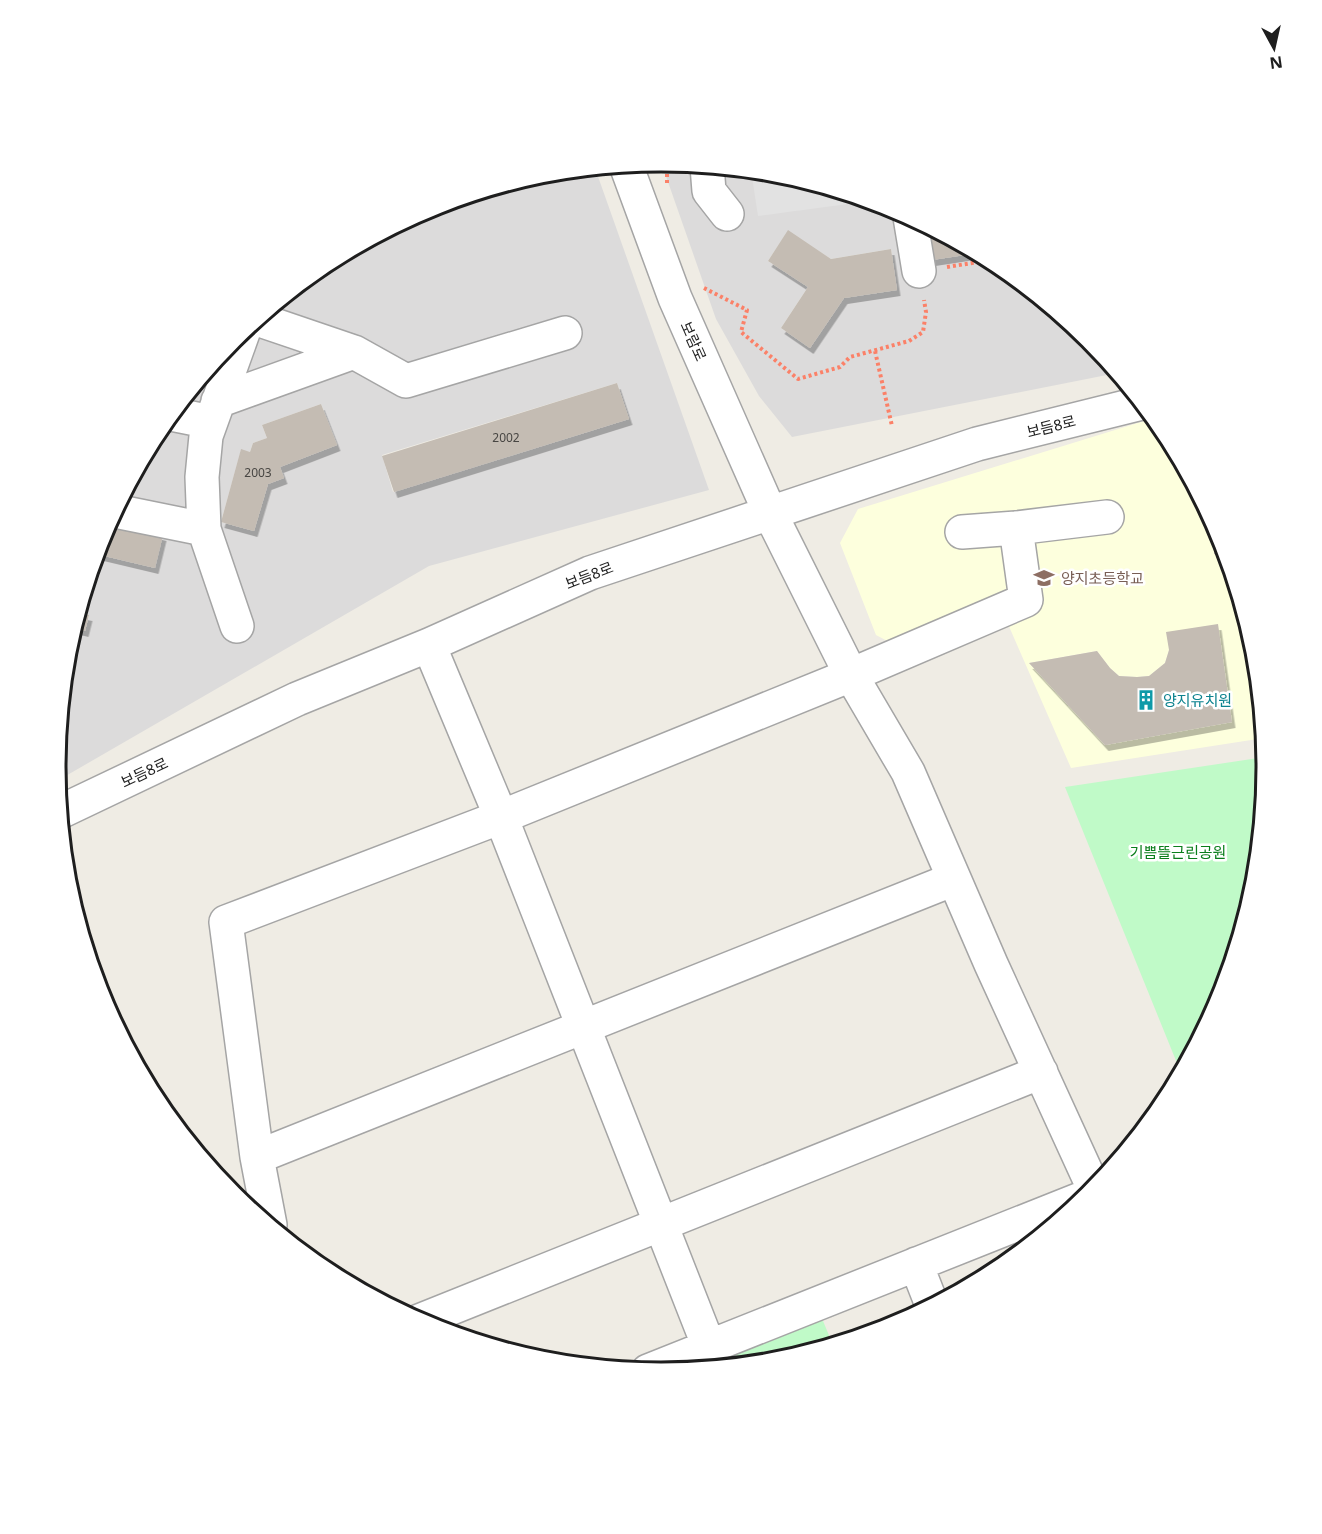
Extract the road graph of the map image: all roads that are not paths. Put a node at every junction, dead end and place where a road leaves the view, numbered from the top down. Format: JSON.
{"nodes":[{"id":1,"x":629,"y":173,"type":"edge"},
{"id":2,"x":707,"y":174,"type":"edge"},
{"id":3,"x":727,"y":214,"type":"dead end"},
{"id":4,"x":912,"y":227,"type":"edge"},
{"id":5,"x":919,"y":271,"type":"road end"},
{"id":6,"x":266,"y":322,"type":"edge"},
{"id":7,"x":565,"y":333,"type":"dead end"},
{"id":8,"x":237,"y":350,"type":"edge"},
{"id":9,"x":354,"y":352,"type":"junction"},
{"id":10,"x":1133,"y":405,"type":"edge"},
{"id":11,"x":214,"y":411,"type":"junction"},
{"id":12,"x":183,"y":413,"type":"edge"},
{"id":13,"x":123,"y":513,"type":"edge"},
{"id":14,"x":770,"y":513,"type":"junction"},
{"id":15,"x":1107,"y":517,"type":"dead end"},
{"id":16,"x":1016,"y":528,"type":"junction"},
{"id":17,"x":204,"y":529,"type":"junction"},
{"id":18,"x":962,"y":532,"type":"dead end"},
{"id":19,"x":237,"y":626,"type":"dead end"},
{"id":20,"x":429,"y":645,"type":"junction"},
{"id":21,"x":851,"y":675,"type":"junction"},
{"id":22,"x":67,"y":809,"type":"edge"},
{"id":23,"x":501,"y":817,"type":"junction"},
{"id":24,"x":954,"y":879,"type":"junction"},
{"id":25,"x":584,"y":1027,"type":"junction"},
{"id":26,"x":1041,"y":1072,"type":"junction"},
{"id":27,"x":257,"y":1157,"type":"junction"},
{"id":28,"x":1090,"y":1179,"type":"edge"},
{"id":29,"x":1061,"y":1207,"type":"edge"},
{"id":30,"x":267,"y":1213,"type":"edge"},
{"id":31,"x":661,"y":1224,"type":"junction"},
{"id":32,"x":916,"y":1264,"type":"junction"},
{"id":33,"x":929,"y":1298,"type":"edge"},
{"id":34,"x":431,"y":1316,"type":"edge"},
{"id":35,"x":709,"y":1347,"type":"junction"},
{"id":36,"x":672,"y":1362,"type":"edge"}],
"edges":[{"from":1,"to":14,"type":"street","name":"보람로"},
{"from":2,"to":3,"type":"street"},
{"from":4,"to":5,"type":"street"},
{"from":6,"to":9,"type":"street"},
{"from":7,"to":9,"type":"street"},
{"from":8,"to":11,"type":"street"},
{"from":9,"to":11,"type":"street"},
{"from":10,"to":14,"type":"street","name":"보듬8로"},
{"from":11,"to":12,"type":"street"},
{"from":11,"to":17,"type":"street"},
{"from":13,"to":17,"type":"street"},
{"from":14,"to":20,"type":"street","name":"보듬8로"},
{"from":14,"to":21,"type":"street","name":"보람로"},
{"from":15,"to":16,"type":"street"},
{"from":16,"to":18,"type":"street"},
{"from":16,"to":21,"type":"street"},
{"from":17,"to":19,"type":"street"},
{"from":20,"to":22,"type":"street","name":"보듬8로"},
{"from":20,"to":23,"type":"street"},
{"from":21,"to":23,"type":"street"},
{"from":21,"to":24,"type":"street","name":"보람로"},
{"from":23,"to":25,"type":"street"},
{"from":23,"to":27,"type":"street"},
{"from":24,"to":25,"type":"street"},
{"from":24,"to":26,"type":"street","name":"보람로"},
{"from":25,"to":27,"type":"street"},
{"from":25,"to":31,"type":"street"},
{"from":26,"to":28,"type":"street","name":"보람로"},
{"from":26,"to":31,"type":"street"},
{"from":27,"to":30,"type":"street"},
{"from":29,"to":32,"type":"street"},
{"from":31,"to":34,"type":"street"},
{"from":31,"to":35,"type":"street"},
{"from":32,"to":33,"type":"street"},
{"from":32,"to":35,"type":"street"},
{"from":35,"to":36,"type":"street"}]}
